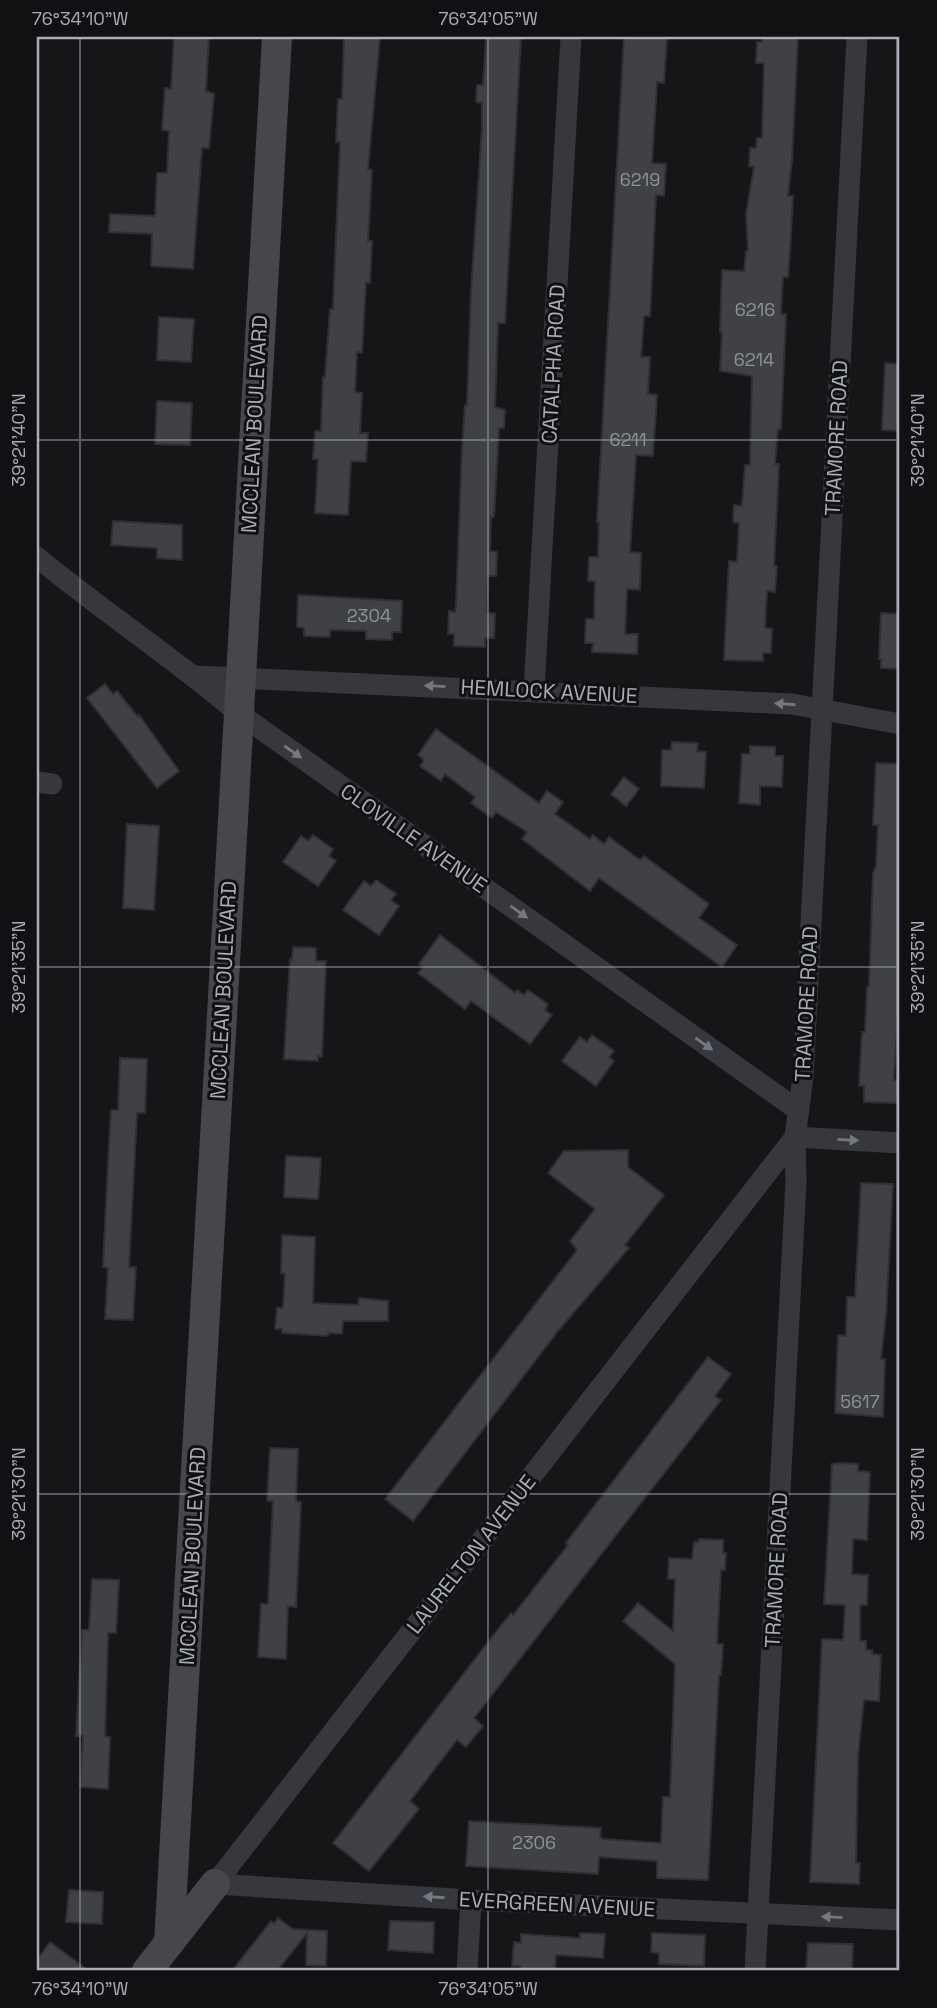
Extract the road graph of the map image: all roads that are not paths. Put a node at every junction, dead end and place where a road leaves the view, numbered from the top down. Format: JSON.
{"nodes":[{"id":1,"x":277,"y":37,"type":"edge"},
{"id":2,"x":571,"y":37,"type":"edge"},
{"id":3,"x":857,"y":37,"type":"edge"},
{"id":4,"x":37,"y":557,"type":"edge"},
{"id":5,"x":195,"y":676,"type":"junction"},
{"id":6,"x":240,"y":676,"type":"junction"},
{"id":7,"x":534,"y":690,"type":"junction"},
{"id":8,"x":821,"y":708,"type":"junction"},
{"id":9,"x":237,"y":712,"type":"junction"},
{"id":10,"x":900,"y":724,"type":"edge"},
{"id":11,"x":799,"y":1111,"type":"junction"},
{"id":12,"x":796,"y":1137,"type":"junction"},
{"id":13,"x":900,"y":1143,"type":"edge"},
{"id":14,"x":215,"y":1884,"type":"junction"},
{"id":15,"x":471,"y":1900,"type":"junction"},
{"id":16,"x":758,"y":1913,"type":"junction"},
{"id":17,"x":900,"y":1920,"type":"edge"},
{"id":18,"x":169,"y":1943,"type":"junction"},
{"id":19,"x":147,"y":1971,"type":"edge"},
{"id":20,"x":467,"y":1971,"type":"edge"},
{"id":21,"x":755,"y":1971,"type":"edge"}],
"edges":[{"from":1,"to":6,"type":"street","name":"MCCLEAN BOULEVARD"},
{"from":2,"to":7,"type":"street","name":"CATALPHA ROAD"},
{"from":3,"to":8,"type":"street","name":"TRAMORE ROAD"},
{"from":4,"to":5,"type":"street","name":"CLOVILLE AVENUE"},
{"from":5,"to":6,"type":"street","name":"HEMLOCK AVENUE"},
{"from":5,"to":9,"type":"street","name":"CLOVILLE AVENUE"},
{"from":7,"to":6,"type":"street","name":"HEMLOCK AVENUE","one_way":true},
{"from":6,"to":9,"type":"street","name":"MCCLEAN BOULEVARD"},
{"from":8,"to":7,"type":"street","name":"HEMLOCK AVENUE","one_way":true},
{"from":8,"to":10,"type":"street","name":"HEMLOCK AVENUE"},
{"from":8,"to":11,"type":"street","name":"TRAMORE ROAD"},
{"from":9,"to":11,"type":"street","name":"CLOVILLE AVENUE","one_way":true},
{"from":9,"to":18,"type":"street","name":"MCCLEAN BOULEVARD"},
{"from":11,"to":12,"type":"street","name":"TRAMORE ROAD"},
{"from":12,"to":13,"type":"street","one_way":true},
{"from":12,"to":14,"type":"street","name":"LAURELTON AVENUE"},
{"from":12,"to":16,"type":"street","name":"TRAMORE ROAD"},
{"from":15,"to":14,"type":"street","name":"EVERGREEN AVENUE","one_way":true},
{"from":14,"to":18,"type":"street","name":"LAURELTON AVENUE"},
{"from":15,"to":16,"type":"street","name":"EVERGREEN AVENUE"},
{"from":15,"to":20,"type":"street"},
{"from":17,"to":16,"type":"street","name":"EVERGREEN AVENUE","one_way":true},
{"from":16,"to":21,"type":"street","name":"TRAMORE ROAD"},
{"from":18,"to":19,"type":"street","name":"LAURELTON AVENUE"}]}
